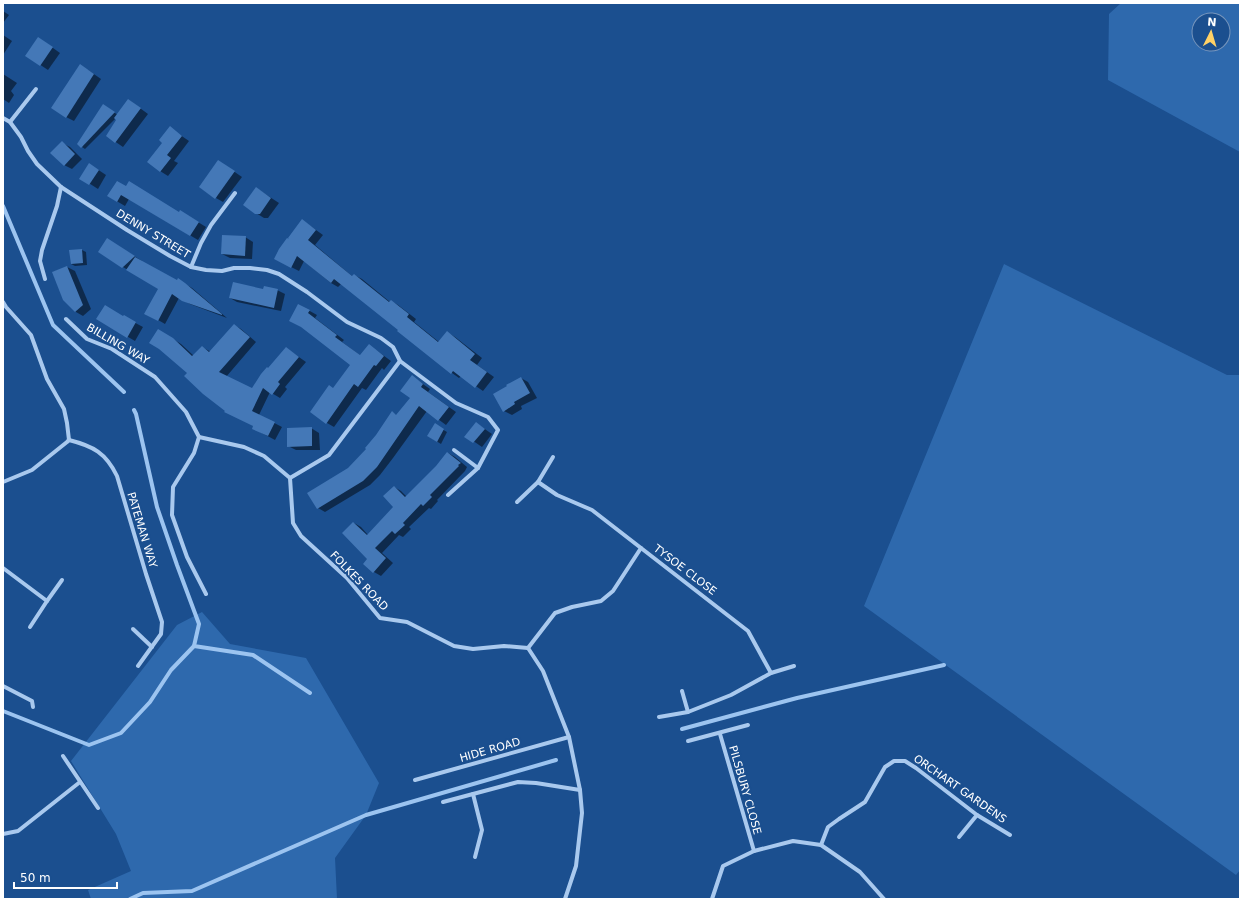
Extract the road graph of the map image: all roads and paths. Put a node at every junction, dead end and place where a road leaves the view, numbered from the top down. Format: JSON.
{"nodes":[{"id":1,"x":36,"y":89,"type":"dead end"},
{"id":2,"x":3,"y":118,"type":"edge"},
{"id":3,"x":10,"y":122,"type":"junction"},
{"id":4,"x":61,"y":187,"type":"junction"},
{"id":5,"x":235,"y":193,"type":"dead end"},
{"id":6,"x":191,"y":267,"type":"junction"},
{"id":7,"x":45,"y":279,"type":"dead end"},
{"id":8,"x":3,"y":302,"type":"edge"},
{"id":9,"x":66,"y":319,"type":"dead end"},
{"id":10,"x":400,"y":361,"type":"junction"},
{"id":11,"x":199,"y":437,"type":"junction"},
{"id":12,"x":69,"y":440,"type":"junction"},
{"id":13,"x":454,"y":450,"type":"dead end"},
{"id":14,"x":553,"y":457,"type":"dead end"},
{"id":15,"x":478,"y":468,"type":"junction"},
{"id":16,"x":290,"y":478,"type":"junction"},
{"id":17,"x":3,"y":482,"type":"edge"},
{"id":18,"x":538,"y":482,"type":"junction"},
{"id":19,"x":448,"y":495,"type":"dead end"},
{"id":20,"x":517,"y":502,"type":"dead end"},
{"id":21,"x":641,"y":548,"type":"junction"},
{"id":22,"x":3,"y":568,"type":"edge"},
{"id":23,"x":62,"y":580,"type":"dead end"},
{"id":24,"x":206,"y":594,"type":"dead end"},
{"id":25,"x":47,"y":601,"type":"junction"},
{"id":26,"x":30,"y":627,"type":"dead end"},
{"id":27,"x":133,"y":630,"type":"dead end"},
{"id":28,"x":152,"y":647,"type":"junction"},
{"id":29,"x":528,"y":648,"type":"junction"},
{"id":30,"x":138,"y":666,"type":"dead end"},
{"id":31,"x":794,"y":666,"type":"dead end"},
{"id":32,"x":771,"y":673,"type":"junction"},
{"id":33,"x":3,"y":686,"type":"edge"},
{"id":34,"x":682,"y":691,"type":"dead end"},
{"id":35,"x":33,"y":708,"type":"dead end"},
{"id":36,"x":688,"y":712,"type":"junction"},
{"id":37,"x":659,"y":717,"type":"dead end"},
{"id":38,"x":748,"y":725,"type":"dead end"},
{"id":39,"x":720,"y":734,"type":"junction"},
{"id":40,"x":569,"y":736,"type":"junction"},
{"id":41,"x":688,"y":741,"type":"dead end"},
{"id":42,"x":63,"y":756,"type":"dead end"},
{"id":43,"x":415,"y":780,"type":"dead end"},
{"id":44,"x":80,"y":782,"type":"junction"},
{"id":45,"x":580,"y":790,"type":"junction"},
{"id":46,"x":473,"y":794,"type":"junction"},
{"id":47,"x":443,"y":802,"type":"dead end"},
{"id":48,"x":98,"y":808,"type":"dead end"},
{"id":49,"x":977,"y":815,"type":"junction"},
{"id":50,"x":3,"y":834,"type":"edge"},
{"id":51,"x":1010,"y":835,"type":"dead end"},
{"id":52,"x":959,"y":837,"type":"dead end"},
{"id":53,"x":821,"y":845,"type":"junction"},
{"id":54,"x":754,"y":851,"type":"junction"},
{"id":55,"x":475,"y":857,"type":"dead end"},
{"id":56,"x":565,"y":899,"type":"edge"},
{"id":57,"x":712,"y":899,"type":"edge"},
{"id":58,"x":884,"y":899,"type":"edge"}],
"edges":[{"from":1,"to":3,"type":"street"},
{"from":2,"to":3,"type":"street","name":"DENNY STREET"},
{"from":3,"to":4,"type":"street","name":"DENNY STREET"},
{"from":4,"to":6,"type":"street","name":"DENNY STREET"},
{"from":4,"to":7,"type":"street"},
{"from":5,"to":6,"type":"street"},
{"from":6,"to":10,"type":"street","name":"DENNY STREET"},
{"from":8,"to":12,"type":"street"},
{"from":9,"to":11,"type":"street","name":"BILLING WAY"},
{"from":10,"to":15,"type":"street"},
{"from":10,"to":16,"type":"street"},
{"from":11,"to":16,"type":"street"},
{"from":11,"to":24,"type":"street"},
{"from":12,"to":17,"type":"street"},
{"from":12,"to":28,"type":"street","name":"PATEMAN WAY"},
{"from":13,"to":15,"type":"street"},
{"from":14,"to":18,"type":"street"},
{"from":15,"to":19,"type":"street"},
{"from":16,"to":29,"type":"street","name":"FOLKES ROAD"},
{"from":18,"to":20,"type":"street"},
{"from":18,"to":21,"type":"street"},
{"from":21,"to":29,"type":"street","name":"TYSOE CLOSE"},
{"from":21,"to":32,"type":"street","name":"TYSOE CLOSE"},
{"from":22,"to":25,"type":"street"},
{"from":23,"to":25,"type":"street"},
{"from":25,"to":26,"type":"street"},
{"from":27,"to":28,"type":"street"},
{"from":28,"to":30,"type":"street","name":"PATEMAN WAY"},
{"from":29,"to":40,"type":"street"},
{"from":31,"to":32,"type":"street"},
{"from":32,"to":36,"type":"street"},
{"from":33,"to":35,"type":"street"},
{"from":34,"to":36,"type":"street"},
{"from":36,"to":37,"type":"street"},
{"from":38,"to":39,"type":"street","name":"PILSBURY CLOSE"},
{"from":39,"to":41,"type":"street","name":"PILSBURY CLOSE"},
{"from":39,"to":54,"type":"street","name":"PILSBURY CLOSE"},
{"from":40,"to":43,"type":"street","name":"HIDE ROAD"},
{"from":40,"to":45,"type":"street"},
{"from":42,"to":44,"type":"street"},
{"from":44,"to":48,"type":"street"},
{"from":44,"to":50,"type":"street"},
{"from":45,"to":46,"type":"street"},
{"from":45,"to":56,"type":"street"},
{"from":46,"to":47,"type":"street"},
{"from":46,"to":55,"type":"street"},
{"from":49,"to":51,"type":"street","name":"ORCHART GARDENS"},
{"from":49,"to":52,"type":"street"},
{"from":49,"to":53,"type":"street","name":"ORCHART GARDENS"},
{"from":53,"to":54,"type":"street"},
{"from":53,"to":58,"type":"street"},
{"from":54,"to":57,"type":"street"}]}
